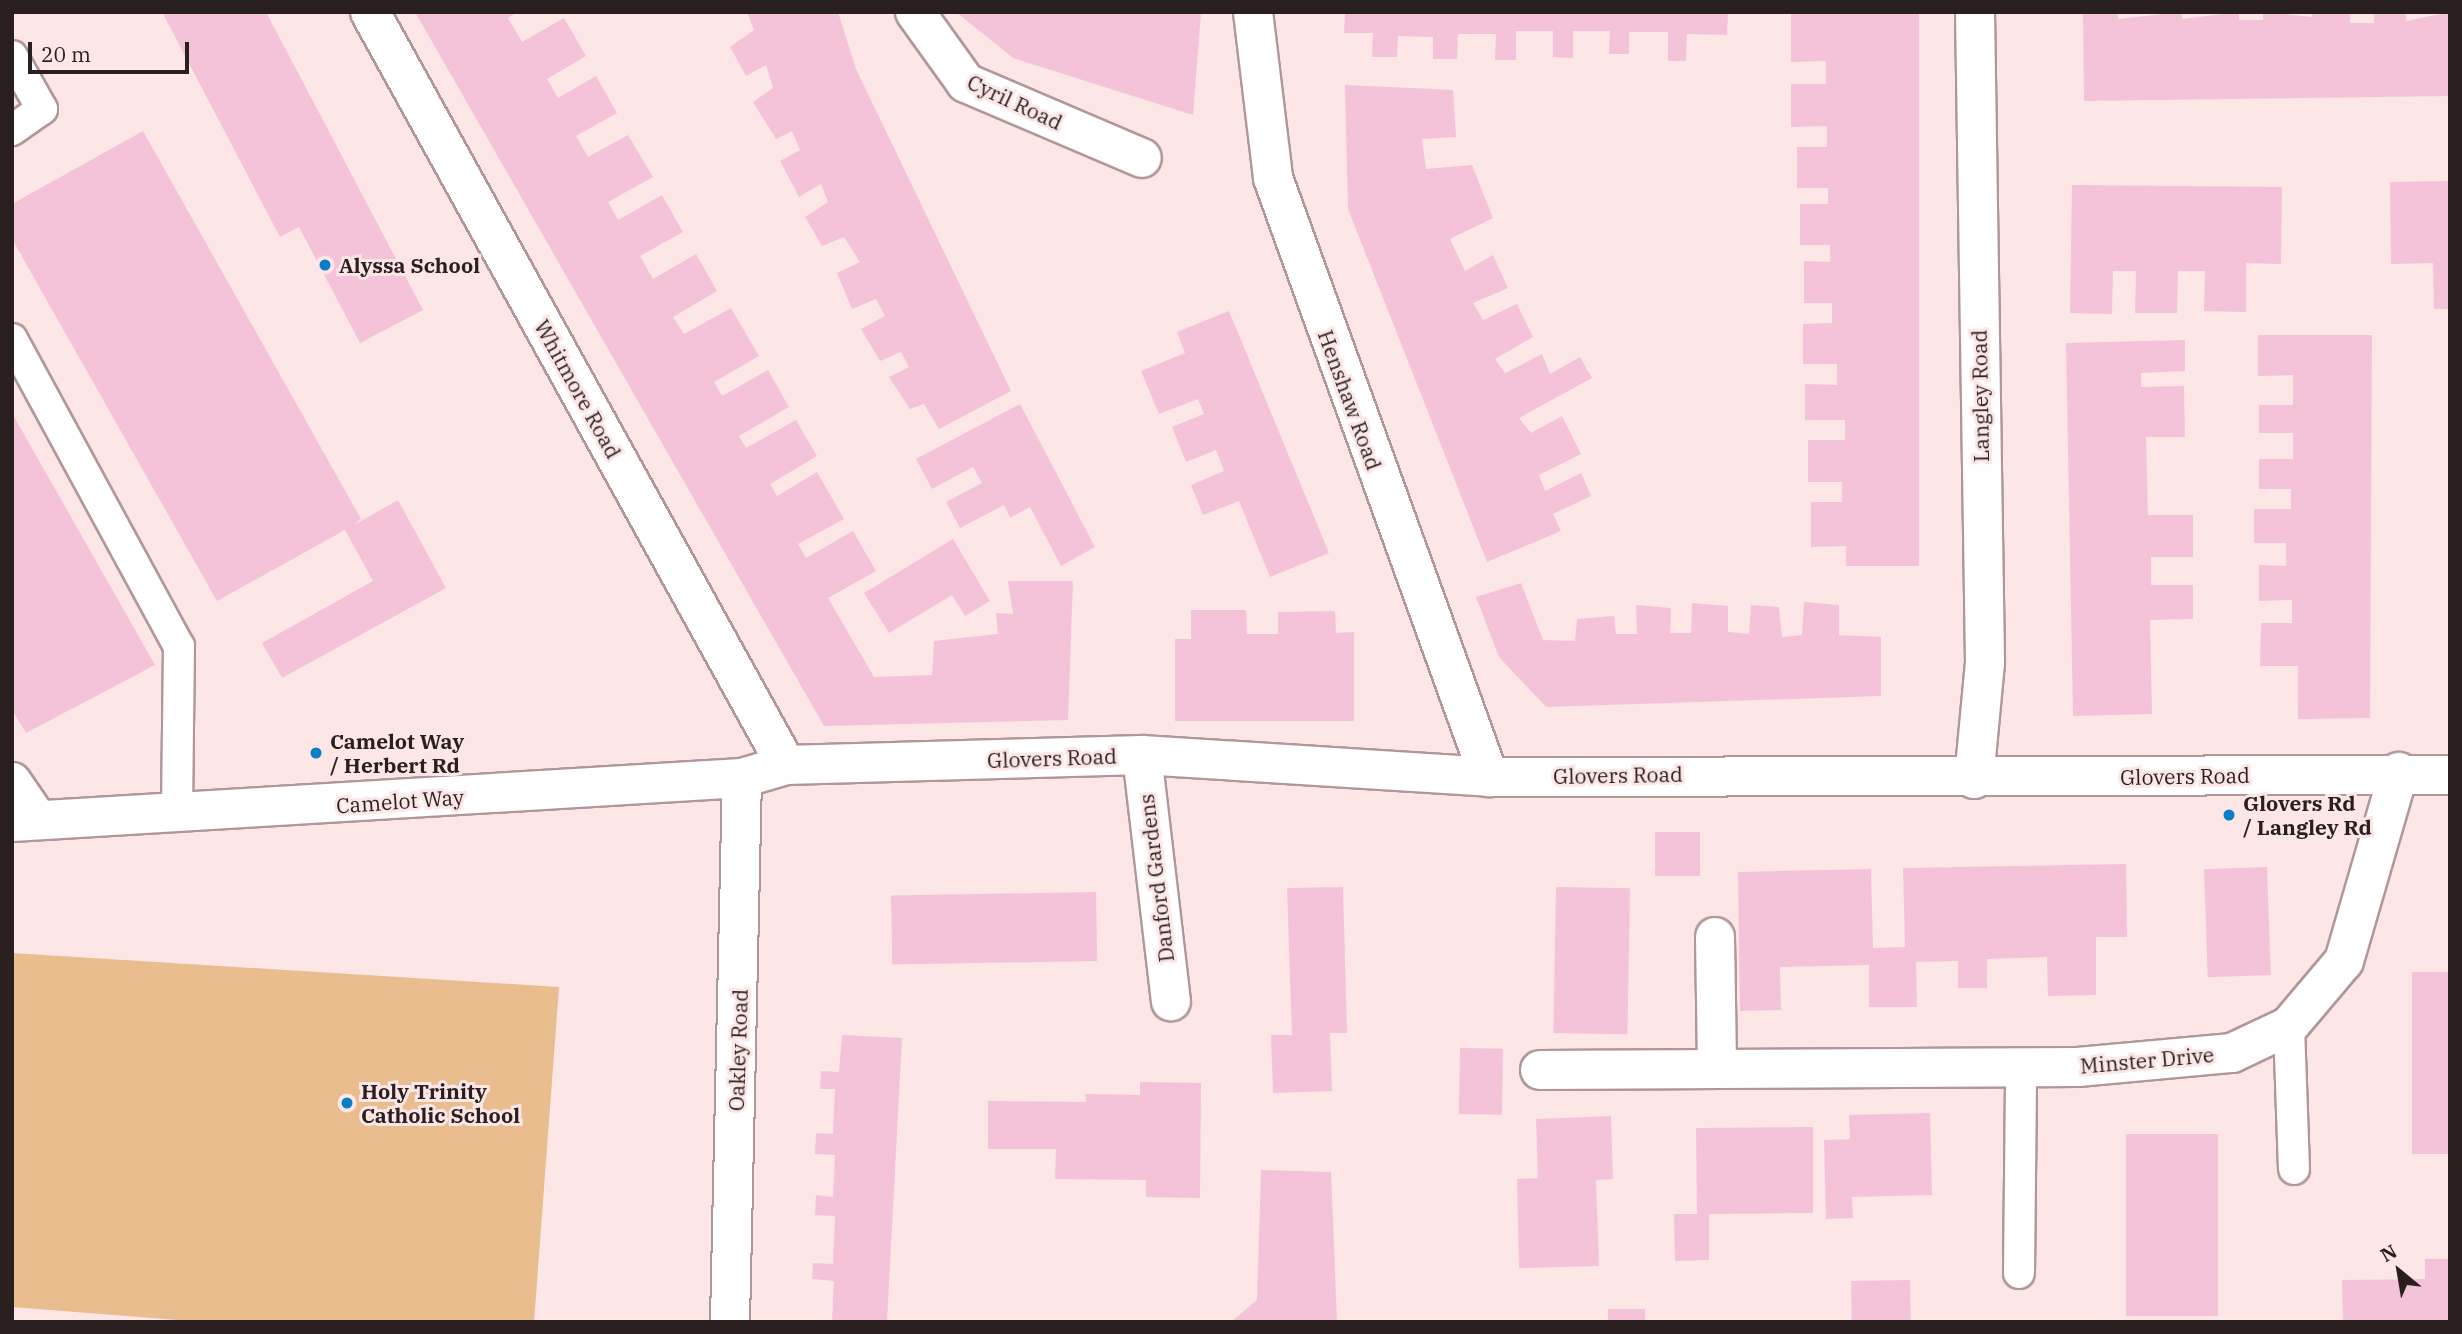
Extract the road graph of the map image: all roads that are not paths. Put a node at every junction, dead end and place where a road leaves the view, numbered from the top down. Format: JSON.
{"nodes":[{"id":1,"x":370,"y":12,"type":"edge"},
{"id":2,"x":915,"y":12,"type":"edge"},
{"id":3,"x":1253,"y":12,"type":"edge"},
{"id":4,"x":1975,"y":12,"type":"edge"},
{"id":5,"x":12,"y":56,"type":"edge"},
{"id":6,"x":12,"y":130,"type":"edge"},
{"id":7,"x":1142,"y":159,"type":"dead end"},
{"id":8,"x":12,"y":339,"type":"edge"},
{"id":9,"x":1142,"y":755,"type":"junction"},
{"id":10,"x":786,"y":765,"type":"junction"},
{"id":11,"x":2399,"y":772,"type":"junction"},
{"id":12,"x":2450,"y":775,"type":"edge"},
{"id":13,"x":1489,"y":777,"type":"junction"},
{"id":14,"x":742,"y":778,"type":"junction"},
{"id":15,"x":1974,"y":779,"type":"junction"},
{"id":16,"x":12,"y":782,"type":"edge"},
{"id":17,"x":177,"y":817,"type":"junction"},
{"id":18,"x":25,"y":821,"type":"edge"},
{"id":19,"x":1715,"y":937,"type":"dead end"},
{"id":20,"x":1171,"y":1001,"type":"dead end"},
{"id":21,"x":2289,"y":1026,"type":"junction"},
{"id":22,"x":2021,"y":1067,"type":"junction"},
{"id":23,"x":1717,"y":1069,"type":"junction"},
{"id":24,"x":1540,"y":1070,"type":"dead end"},
{"id":25,"x":2294,"y":1169,"type":"dead end"},
{"id":26,"x":2019,"y":1273,"type":"dead end"},
{"id":27,"x":730,"y":1322,"type":"edge"}],
"edges":[{"from":1,"to":10,"type":"street","name":"Whitmore Road"},
{"from":2,"to":7,"type":"street","name":"Cyril Road"},
{"from":3,"to":13,"type":"street","name":"Henshaw Road"},
{"from":4,"to":15,"type":"street","name":"Langley Road"},
{"from":5,"to":6,"type":"lane"},
{"from":8,"to":17,"type":"lane"},
{"from":9,"to":10,"type":"street","name":"Glovers Road"},
{"from":9,"to":13,"type":"street","name":"Glovers Road"},
{"from":9,"to":20,"type":"street","name":"Danford Gardens"},
{"from":10,"to":14,"type":"street","name":"Camelot Way"},
{"from":11,"to":12,"type":"street","name":"Glovers Road"},
{"from":11,"to":15,"type":"street","name":"Glovers Road"},
{"from":11,"to":21,"type":"street","name":"Minster Drive"},
{"from":13,"to":15,"type":"street","name":"Glovers Road"},
{"from":14,"to":17,"type":"street","name":"Camelot Way"},
{"from":14,"to":27,"type":"street","name":"Oakley Road"},
{"from":16,"to":18,"type":"street"},
{"from":17,"to":18,"type":"street","name":"Camelot Way"},
{"from":19,"to":23,"type":"street"},
{"from":21,"to":22,"type":"street","name":"Minster Drive"},
{"from":21,"to":25,"type":"lane"},
{"from":22,"to":23,"type":"street","name":"Minster Drive"},
{"from":22,"to":26,"type":"lane"},
{"from":23,"to":24,"type":"street","name":"Minster Drive"}]}
